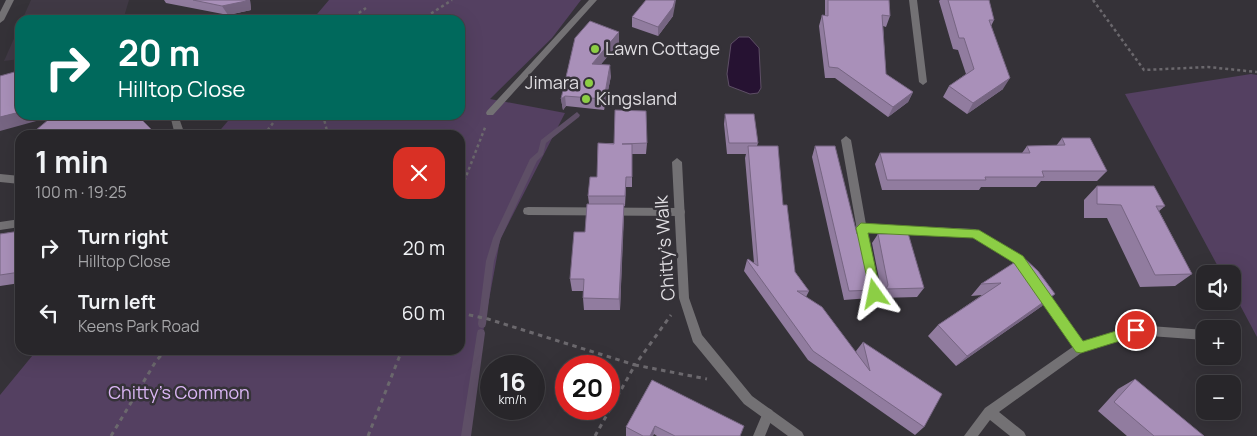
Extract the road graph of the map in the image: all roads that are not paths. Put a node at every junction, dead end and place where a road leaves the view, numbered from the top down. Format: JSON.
{"nodes":[{"id":1,"x":10,"y":0,"type":"edge"},
{"id":2,"x":593,"y":0,"type":"edge"},
{"id":3,"x":913,"y":0,"type":"edge"},
{"id":4,"x":0,"y":20,"type":"edge"},
{"id":5,"x":923,"y":82,"type":"dead end"},
{"id":6,"x":490,"y":113,"type":"road end"},
{"id":7,"x":846,"y":140,"type":"dead end"},
{"id":8,"x":677,"y":162,"type":"dead end"},
{"id":9,"x":0,"y":178,"type":"edge"},
{"id":10,"x":15,"y":180,"type":"edge"},
{"id":11,"x":528,"y":211,"type":"dead end"},
{"id":12,"x":680,"y":212,"type":"junction"},
{"id":13,"x":15,"y":224,"type":"edge"},
{"id":14,"x":0,"y":226,"type":"edge"},
{"id":15,"x":861,"y":228,"type":"junction"},
{"id":16,"x":867,"y":256,"type":"edge"},
{"id":17,"x":1196,"y":334,"type":"edge"},
{"id":18,"x":1081,"y":348,"type":"junction"},
{"id":19,"x":989,"y":412,"type":"junction"},
{"id":20,"x":768,"y":414,"type":"junction"},
{"id":21,"x":759,"y":436,"type":"edge"},
{"id":22,"x":798,"y":436,"type":"edge"},
{"id":23,"x":970,"y":436,"type":"edge"},
{"id":24,"x":1020,"y":436,"type":"edge"}],
"edges":[{"from":1,"to":4,"type":"street"},
{"from":2,"to":6,"type":"street"},
{"from":3,"to":5,"type":"street"},
{"from":7,"to":15,"type":"street"},
{"from":8,"to":12,"type":"street","name":"Chitty's Walk"},
{"from":9,"to":10,"type":"street"},
{"from":11,"to":12,"type":"street"},
{"from":12,"to":20,"type":"street","name":"Chitty's Walk"},
{"from":13,"to":14,"type":"street"},
{"from":15,"to":16,"type":"street"},
{"from":15,"to":18,"type":"street"},
{"from":17,"to":18,"type":"street"},
{"from":18,"to":19,"type":"street"},
{"from":19,"to":23,"type":"street"},
{"from":19,"to":24,"type":"street"},
{"from":20,"to":21,"type":"street"},
{"from":20,"to":22,"type":"street","name":"Chitty's Walk"}]}
